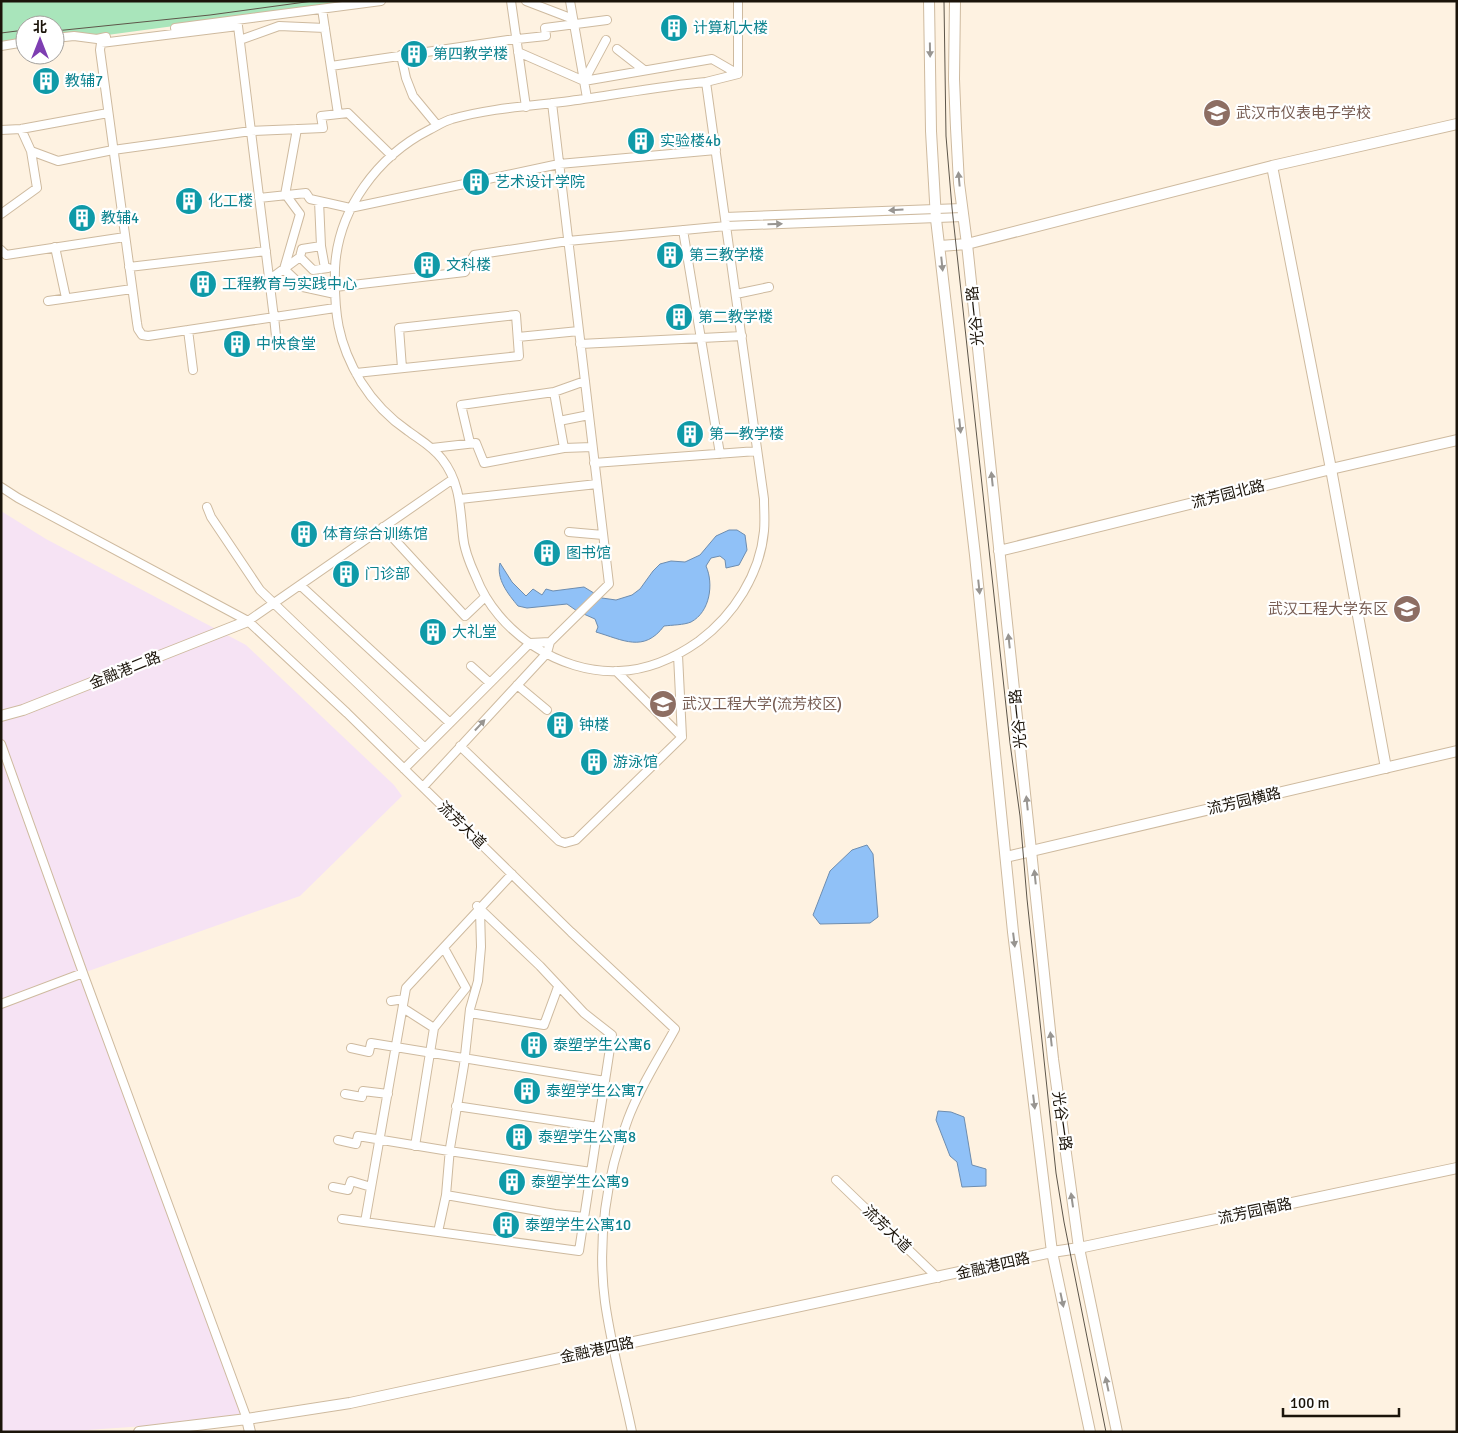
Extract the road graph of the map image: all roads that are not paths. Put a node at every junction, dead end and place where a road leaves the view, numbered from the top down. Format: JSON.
{"nodes":[{"id":1,"x":381,"y":1,"type":"edge"},
{"id":2,"x":511,"y":1,"type":"edge"},
{"id":3,"x":526,"y":1,"type":"edge"},
{"id":4,"x":570,"y":1,"type":"edge"},
{"id":5,"x":738,"y":1,"type":"edge"},
{"id":6,"x":929,"y":1,"type":"edge"},
{"id":7,"x":955,"y":1,"type":"edge"},
{"id":8,"x":322,"y":9,"type":"junction"},
{"id":9,"x":277,"y":15,"type":"junction"},
{"id":10,"x":607,"y":20,"type":"dead end"},
{"id":11,"x":574,"y":22,"type":"junction"},
{"id":12,"x":279,"y":26,"type":"junction"},
{"id":13,"x":325,"y":28,"type":"junction"},
{"id":14,"x":65,"y":37,"type":"edge"},
{"id":15,"x":516,"y":39,"type":"junction"},
{"id":16,"x":240,"y":40,"type":"junction"},
{"id":17,"x":606,"y":40,"type":"dead end"},
{"id":18,"x":15,"y":44,"type":"edge"},
{"id":19,"x":1,"y":46,"type":"edge"},
{"id":20,"x":617,"y":49,"type":"dead end"},
{"id":21,"x":518,"y":52,"type":"junction"},
{"id":22,"x":401,"y":55,"type":"junction"},
{"id":23,"x":331,"y":66,"type":"junction"},
{"id":24,"x":644,"y":70,"type":"junction"},
{"id":25,"x":738,"y":74,"type":"junction"},
{"id":26,"x":584,"y":81,"type":"junction"},
{"id":27,"x":706,"y":82,"type":"junction"},
{"id":28,"x":587,"y":98,"type":"junction"},
{"id":29,"x":552,"y":103,"type":"junction"},
{"id":30,"x":526,"y":107,"type":"junction"},
{"id":31,"x":108,"y":113,"type":"junction"},
{"id":32,"x":338,"y":114,"type":"junction"},
{"id":33,"x":1457,"y":124,"type":"edge"},
{"id":34,"x":437,"y":126,"type":"junction"},
{"id":35,"x":21,"y":129,"type":"junction"},
{"id":36,"x":297,"y":129,"type":"junction"},
{"id":37,"x":1,"y":130,"type":"edge"},
{"id":38,"x":251,"y":131,"type":"junction"},
{"id":39,"x":113,"y":150,"type":"junction"},
{"id":40,"x":716,"y":150,"type":"junction"},
{"id":41,"x":31,"y":151,"type":"junction"},
{"id":42,"x":392,"y":156,"type":"junction"},
{"id":43,"x":559,"y":164,"type":"junction"},
{"id":44,"x":1272,"y":166,"type":"junction"},
{"id":45,"x":286,"y":195,"type":"junction"},
{"id":46,"x":260,"y":198,"type":"junction"},
{"id":47,"x":318,"y":201,"type":"junction"},
{"id":48,"x":350,"y":208,"type":"junction"},
{"id":49,"x":963,"y":212,"type":"junction"},
{"id":50,"x":936,"y":213,"type":"junction"},
{"id":51,"x":1,"y":214,"type":"edge"},
{"id":52,"x":726,"y":222,"type":"junction"},
{"id":53,"x":683,"y":230,"type":"junction"},
{"id":54,"x":125,"y":237,"type":"junction"},
{"id":55,"x":568,"y":241,"type":"junction"},
{"id":56,"x":967,"y":244,"type":"junction"},
{"id":57,"x":322,"y":246,"type":"junction"},
{"id":58,"x":940,"y":246,"type":"junction"},
{"id":59,"x":55,"y":248,"type":"junction"},
{"id":60,"x":1,"y":250,"type":"edge"},
{"id":61,"x":266,"y":251,"type":"junction"},
{"id":62,"x":300,"y":257,"type":"junction"},
{"id":63,"x":129,"y":267,"type":"junction"},
{"id":64,"x":325,"y":268,"type":"junction"},
{"id":65,"x":335,"y":268,"type":"junction"},
{"id":66,"x":284,"y":269,"type":"junction"},
{"id":67,"x":270,"y":279,"type":"junction"},
{"id":68,"x":769,"y":287,"type":"dead end"},
{"id":69,"x":132,"y":289,"type":"junction"},
{"id":70,"x":334,"y":291,"type":"junction"},
{"id":71,"x":736,"y":294,"type":"junction"},
{"id":72,"x":66,"y":298,"type":"junction"},
{"id":73,"x":48,"y":301,"type":"dead end"},
{"id":74,"x":334,"y":308,"type":"junction"},
{"id":75,"x":274,"y":317,"type":"junction"},
{"id":76,"x":188,"y":330,"type":"junction"},
{"id":77,"x":579,"y":331,"type":"junction"},
{"id":78,"x":742,"y":336,"type":"junction"},
{"id":79,"x":518,"y":337,"type":"junction"},
{"id":80,"x":701,"y":338,"type":"junction"},
{"id":81,"x":277,"y":344,"type":"dead end"},
{"id":82,"x":580,"y":344,"type":"junction"},
{"id":83,"x":402,"y":368,"type":"junction"},
{"id":84,"x":193,"y":370,"type":"dead end"},
{"id":85,"x":356,"y":373,"type":"junction"},
{"id":86,"x":585,"y":381,"type":"junction"},
{"id":87,"x":554,"y":392,"type":"junction"},
{"id":88,"x":589,"y":415,"type":"junction"},
{"id":89,"x":559,"y":421,"type":"junction"},
{"id":90,"x":1457,"y":440,"type":"edge"},
{"id":91,"x":470,"y":443,"type":"junction"},
{"id":92,"x":592,"y":447,"type":"junction"},
{"id":93,"x":432,"y":448,"type":"junction"},
{"id":94,"x":564,"y":448,"type":"junction"},
{"id":95,"x":757,"y":451,"type":"junction"},
{"id":96,"x":720,"y":454,"type":"junction"},
{"id":97,"x":594,"y":463,"type":"junction"},
{"id":98,"x":1331,"y":469,"type":"junction"},
{"id":99,"x":454,"y":478,"type":"junction"},
{"id":100,"x":597,"y":484,"type":"junction"},
{"id":101,"x":1,"y":487,"type":"edge"},
{"id":102,"x":460,"y":499,"type":"junction"},
{"id":103,"x":207,"y":507,"type":"dead end"},
{"id":104,"x":383,"y":527,"type":"junction"},
{"id":105,"x":569,"y":532,"type":"dead end"},
{"id":106,"x":603,"y":535,"type":"junction"},
{"id":107,"x":1000,"y":551,"type":"junction"},
{"id":108,"x":300,"y":585,"type":"junction"},
{"id":109,"x":485,"y":597,"type":"junction"},
{"id":110,"x":274,"y":603,"type":"junction"},
{"id":111,"x":248,"y":621,"type":"junction"},
{"id":112,"x":550,"y":642,"type":"junction"},
{"id":113,"x":530,"y":643,"type":"junction"},
{"id":114,"x":547,"y":653,"type":"junction"},
{"id":115,"x":678,"y":655,"type":"junction"},
{"id":116,"x":471,"y":666,"type":"dead end"},
{"id":117,"x":616,"y":671,"type":"junction"},
{"id":118,"x":490,"y":683,"type":"junction"},
{"id":119,"x":516,"y":685,"type":"junction"},
{"id":120,"x":547,"y":710,"type":"dead end"},
{"id":121,"x":1,"y":716,"type":"edge"},
{"id":122,"x":450,"y":723,"type":"junction"},
{"id":123,"x":682,"y":737,"type":"junction"},
{"id":124,"x":1,"y":744,"type":"edge"},
{"id":125,"x":460,"y":746,"type":"junction"},
{"id":126,"x":425,"y":748,"type":"junction"},
{"id":127,"x":1457,"y":751,"type":"edge"},
{"id":128,"x":1386,"y":768,"type":"junction"},
{"id":129,"x":404,"y":769,"type":"junction"},
{"id":130,"x":423,"y":787,"type":"junction"},
{"id":131,"x":1032,"y":851,"type":"junction"},
{"id":132,"x":1006,"y":857,"type":"junction"},
{"id":133,"x":512,"y":874,"type":"junction"},
{"id":134,"x":478,"y":908,"type":"junction"},
{"id":135,"x":444,"y":948,"type":"junction"},
{"id":136,"x":83,"y":973,"type":"junction"},
{"id":137,"x":558,"y":987,"type":"junction"},
{"id":138,"x":404,"y":999,"type":"junction"},
{"id":139,"x":391,"y":1001,"type":"dead end"},
{"id":140,"x":1,"y":1004,"type":"edge"},
{"id":141,"x":403,"y":1008,"type":"junction"},
{"id":142,"x":470,"y":1013,"type":"junction"},
{"id":143,"x":434,"y":1028,"type":"junction"},
{"id":144,"x":396,"y":1047,"type":"junction"},
{"id":145,"x":351,"y":1048,"type":"dead end"},
{"id":146,"x":430,"y":1053,"type":"junction"},
{"id":147,"x":464,"y":1058,"type":"junction"},
{"id":148,"x":605,"y":1081,"type":"junction"},
{"id":149,"x":345,"y":1094,"type":"dead end"},
{"id":150,"x":388,"y":1094,"type":"junction"},
{"id":151,"x":456,"y":1106,"type":"junction"},
{"id":152,"x":598,"y":1127,"type":"junction"},
{"id":153,"x":338,"y":1140,"type":"dead end"},
{"id":154,"x":380,"y":1140,"type":"junction"},
{"id":155,"x":415,"y":1146,"type":"junction"},
{"id":156,"x":449,"y":1152,"type":"junction"},
{"id":157,"x":1457,"y":1168,"type":"edge"},
{"id":158,"x":591,"y":1172,"type":"junction"},
{"id":159,"x":836,"y":1180,"type":"dead end"},
{"id":160,"x":332,"y":1187,"type":"dead end"},
{"id":161,"x":371,"y":1187,"type":"junction"},
{"id":162,"x":446,"y":1195,"type":"junction"},
{"id":163,"x":584,"y":1217,"type":"junction"},
{"id":164,"x":342,"y":1219,"type":"dead end"},
{"id":165,"x":365,"y":1222,"type":"junction"},
{"id":166,"x":438,"y":1232,"type":"junction"},
{"id":167,"x":1079,"y":1248,"type":"junction"},
{"id":168,"x":1052,"y":1252,"type":"junction"},
{"id":169,"x":938,"y":1278,"type":"junction"},
{"id":170,"x":614,"y":1347,"type":"junction"},
{"id":171,"x":247,"y":1419,"type":"junction"},
{"id":172,"x":139,"y":1432,"type":"edge"},
{"id":173,"x":250,"y":1432,"type":"edge"},
{"id":174,"x":632,"y":1432,"type":"edge"},
{"id":175,"x":1090,"y":1432,"type":"edge"},
{"id":176,"x":1117,"y":1432,"type":"edge"}],
"edges":[{"from":1,"to":8,"type":"street"},
{"from":2,"to":15,"type":"street"},
{"from":3,"to":11,"type":"street"},
{"from":4,"to":11,"type":"street"},
{"from":5,"to":25,"type":"street"},
{"from":6,"to":50,"type":"street","name":"光谷一路","one_way":true},
{"from":49,"to":7,"type":"street","name":"光谷一路","one_way":true},
{"from":8,"to":9,"type":"street"},
{"from":8,"to":13,"type":"street"},
{"from":9,"to":12,"type":"street"},
{"from":9,"to":14,"type":"street"},
{"from":10,"to":11,"type":"street"},
{"from":11,"to":15,"type":"street"},
{"from":11,"to":26,"type":"street"},
{"from":12,"to":13,"type":"street"},
{"from":12,"to":16,"type":"street"},
{"from":13,"to":23,"type":"street"},
{"from":15,"to":21,"type":"street"},
{"from":15,"to":22,"type":"street"},
{"from":16,"to":31,"type":"street"},
{"from":16,"to":38,"type":"street"},
{"from":17,"to":26,"type":"street"},
{"from":18,"to":19,"type":"street"},
{"from":20,"to":24,"type":"street"},
{"from":21,"to":26,"type":"street"},
{"from":21,"to":30,"type":"street"},
{"from":22,"to":23,"type":"street"},
{"from":22,"to":34,"type":"street"},
{"from":23,"to":32,"type":"street"},
{"from":24,"to":25,"type":"street"},
{"from":24,"to":26,"type":"street"},
{"from":25,"to":27,"type":"street"},
{"from":26,"to":28,"type":"street"},
{"from":27,"to":28,"type":"street"},
{"from":27,"to":40,"type":"street"},
{"from":28,"to":29,"type":"street"},
{"from":29,"to":30,"type":"street"},
{"from":29,"to":43,"type":"street"},
{"from":30,"to":34,"type":"street"},
{"from":31,"to":35,"type":"street"},
{"from":31,"to":39,"type":"street"},
{"from":32,"to":36,"type":"street"},
{"from":32,"to":42,"type":"street"},
{"from":33,"to":44,"type":"street"},
{"from":34,"to":42,"type":"street"},
{"from":35,"to":37,"type":"street"},
{"from":35,"to":41,"type":"street"},
{"from":36,"to":38,"type":"street"},
{"from":36,"to":45,"type":"street"},
{"from":38,"to":39,"type":"street"},
{"from":38,"to":46,"type":"street"},
{"from":39,"to":41,"type":"street"},
{"from":39,"to":54,"type":"street"},
{"from":40,"to":43,"type":"street"},
{"from":40,"to":52,"type":"street"},
{"from":41,"to":51,"type":"street"},
{"from":42,"to":48,"type":"street"},
{"from":43,"to":48,"type":"street"},
{"from":43,"to":55,"type":"street"},
{"from":44,"to":56,"type":"street"},
{"from":44,"to":98,"type":"street"},
{"from":45,"to":46,"type":"street"},
{"from":45,"to":47,"type":"street"},
{"from":45,"to":66,"type":"street"},
{"from":46,"to":61,"type":"street"},
{"from":47,"to":48,"type":"street"},
{"from":47,"to":57,"type":"street"},
{"from":48,"to":65,"type":"street"},
{"from":49,"to":50,"type":"street"},
{"from":49,"to":56,"type":"street","name":"光谷一路"},
{"from":50,"to":52,"type":"street"},
{"from":50,"to":58,"type":"street","name":"光谷一路"},
{"from":52,"to":53,"type":"street"},
{"from":52,"to":71,"type":"street"},
{"from":53,"to":55,"type":"street"},
{"from":53,"to":80,"type":"street"},
{"from":54,"to":59,"type":"street"},
{"from":54,"to":63,"type":"street"},
{"from":55,"to":70,"type":"street"},
{"from":55,"to":77,"type":"street"},
{"from":56,"to":58,"type":"street"},
{"from":107,"to":56,"type":"street","name":"光谷一路","one_way":true},
{"from":57,"to":62,"type":"street"},
{"from":57,"to":64,"type":"street"},
{"from":58,"to":132,"type":"street","name":"光谷一路","one_way":true},
{"from":59,"to":60,"type":"street"},
{"from":59,"to":72,"type":"street"},
{"from":61,"to":63,"type":"street"},
{"from":61,"to":67,"type":"street"},
{"from":62,"to":64,"type":"street"},
{"from":62,"to":66,"type":"street"},
{"from":63,"to":69,"type":"street"},
{"from":64,"to":65,"type":"street"},
{"from":65,"to":70,"type":"street"},
{"from":66,"to":67,"type":"street"},
{"from":66,"to":70,"type":"street"},
{"from":67,"to":75,"type":"street"},
{"from":68,"to":71,"type":"street"},
{"from":69,"to":72,"type":"street"},
{"from":69,"to":76,"type":"street"},
{"from":70,"to":74,"type":"street"},
{"from":71,"to":78,"type":"street"},
{"from":72,"to":73,"type":"street"},
{"from":74,"to":75,"type":"street"},
{"from":74,"to":85,"type":"street"},
{"from":75,"to":76,"type":"street"},
{"from":75,"to":81,"type":"street"},
{"from":76,"to":84,"type":"street"},
{"from":77,"to":79,"type":"street"},
{"from":77,"to":82,"type":"street"},
{"from":78,"to":80,"type":"street"},
{"from":78,"to":95,"type":"street"},
{"from":79,"to":83,"type":"street"},
{"from":79,"to":83,"type":"street"},
{"from":80,"to":82,"type":"street"},
{"from":80,"to":96,"type":"street"},
{"from":82,"to":86,"type":"street"},
{"from":83,"to":85,"type":"street"},
{"from":85,"to":93,"type":"street"},
{"from":86,"to":87,"type":"street"},
{"from":86,"to":88,"type":"street"},
{"from":87,"to":89,"type":"street"},
{"from":87,"to":91,"type":"street"},
{"from":88,"to":89,"type":"street"},
{"from":88,"to":92,"type":"street"},
{"from":89,"to":94,"type":"street"},
{"from":90,"to":98,"type":"street","name":"流芳园北路"},
{"from":91,"to":93,"type":"street"},
{"from":91,"to":94,"type":"street"},
{"from":92,"to":94,"type":"street"},
{"from":92,"to":97,"type":"street"},
{"from":93,"to":99,"type":"street"},
{"from":95,"to":96,"type":"street"},
{"from":95,"to":115,"type":"street"},
{"from":96,"to":97,"type":"street"},
{"from":97,"to":100,"type":"street"},
{"from":98,"to":107,"type":"street","name":"流芳园北路"},
{"from":98,"to":128,"type":"street"},
{"from":99,"to":102,"type":"street"},
{"from":99,"to":104,"type":"street"},
{"from":100,"to":102,"type":"street"},
{"from":100,"to":106,"type":"street"},
{"from":101,"to":111,"type":"street","name":"流芳大道"},
{"from":102,"to":109,"type":"street"},
{"from":103,"to":110,"type":"street"},
{"from":104,"to":108,"type":"street"},
{"from":104,"to":109,"type":"street"},
{"from":105,"to":106,"type":"street"},
{"from":106,"to":112,"type":"street"},
{"from":131,"to":107,"type":"street","name":"光谷一路","one_way":true},
{"from":108,"to":110,"type":"street"},
{"from":108,"to":122,"type":"street"},
{"from":109,"to":113,"type":"street"},
{"from":110,"to":111,"type":"street"},
{"from":110,"to":126,"type":"street"},
{"from":111,"to":121,"type":"street","name":"金融港二路"},
{"from":111,"to":129,"type":"street","name":"流芳大道"},
{"from":112,"to":113,"type":"street"},
{"from":112,"to":114,"type":"street"},
{"from":113,"to":114,"type":"street"},
{"from":113,"to":118,"type":"street"},
{"from":114,"to":117,"type":"street"},
{"from":114,"to":119,"type":"street"},
{"from":115,"to":117,"type":"street"},
{"from":115,"to":123,"type":"street"},
{"from":116,"to":118,"type":"street"},
{"from":117,"to":123,"type":"street"},
{"from":118,"to":122,"type":"street"},
{"from":119,"to":120,"type":"street"},
{"from":125,"to":119,"type":"street","one_way":true},
{"from":122,"to":126,"type":"street"},
{"from":123,"to":125,"type":"street"},
{"from":124,"to":136,"type":"street"},
{"from":125,"to":130,"type":"street"},
{"from":126,"to":129,"type":"street"},
{"from":127,"to":128,"type":"street","name":"流芳园横路"},
{"from":128,"to":131,"type":"street","name":"流芳园横路"},
{"from":129,"to":130,"type":"street","name":"流芳大道"},
{"from":130,"to":133,"type":"street","name":"流芳大道"},
{"from":131,"to":132,"type":"street","name":"流芳园横路"},
{"from":167,"to":131,"type":"street","name":"光谷一路","one_way":true},
{"from":132,"to":168,"type":"street","name":"光谷一路","one_way":true},
{"from":133,"to":134,"type":"street"},
{"from":133,"to":170,"type":"street","name":"流芳大道"},
{"from":134,"to":135,"type":"street"},
{"from":134,"to":137,"type":"street"},
{"from":134,"to":142,"type":"street"},
{"from":135,"to":138,"type":"street"},
{"from":135,"to":143,"type":"street"},
{"from":136,"to":140,"type":"street"},
{"from":136,"to":171,"type":"street"},
{"from":137,"to":142,"type":"street"},
{"from":137,"to":148,"type":"street"},
{"from":138,"to":139,"type":"street"},
{"from":138,"to":141,"type":"street"},
{"from":141,"to":143,"type":"street"},
{"from":141,"to":144,"type":"street"},
{"from":142,"to":147,"type":"street"},
{"from":143,"to":146,"type":"street"},
{"from":144,"to":145,"type":"street"},
{"from":144,"to":146,"type":"street"},
{"from":144,"to":150,"type":"street"},
{"from":146,"to":147,"type":"street"},
{"from":146,"to":155,"type":"street"},
{"from":147,"to":148,"type":"street"},
{"from":147,"to":151,"type":"street"},
{"from":148,"to":152,"type":"street"},
{"from":149,"to":150,"type":"street"},
{"from":150,"to":154,"type":"street"},
{"from":151,"to":152,"type":"street"},
{"from":151,"to":156,"type":"street"},
{"from":152,"to":158,"type":"street"},
{"from":153,"to":154,"type":"street"},
{"from":154,"to":155,"type":"street"},
{"from":154,"to":161,"type":"street"},
{"from":155,"to":156,"type":"street"},
{"from":156,"to":158,"type":"street"},
{"from":156,"to":162,"type":"street"},
{"from":157,"to":167,"type":"street","name":"流芳园南路"},
{"from":158,"to":163,"type":"street"},
{"from":159,"to":169,"type":"street","name":"流芳大道"},
{"from":160,"to":161,"type":"street"},
{"from":161,"to":165,"type":"street"},
{"from":162,"to":163,"type":"street"},
{"from":162,"to":166,"type":"street"},
{"from":163,"to":166,"type":"street"},
{"from":164,"to":165,"type":"street"},
{"from":165,"to":166,"type":"street"},
{"from":167,"to":168,"type":"street","name":"流芳园南路"},
{"from":176,"to":167,"type":"street","name":"光谷一路","one_way":true},
{"from":168,"to":169,"type":"street","name":"金融港四路"},
{"from":168,"to":175,"type":"street","name":"光谷一路","one_way":true},
{"from":169,"to":170,"type":"street","name":"金融港四路"},
{"from":170,"to":171,"type":"street","name":"金融港四路"},
{"from":170,"to":174,"type":"street"},
{"from":171,"to":172,"type":"street","name":"金融港四路"},
{"from":171,"to":173,"type":"street"}]}
